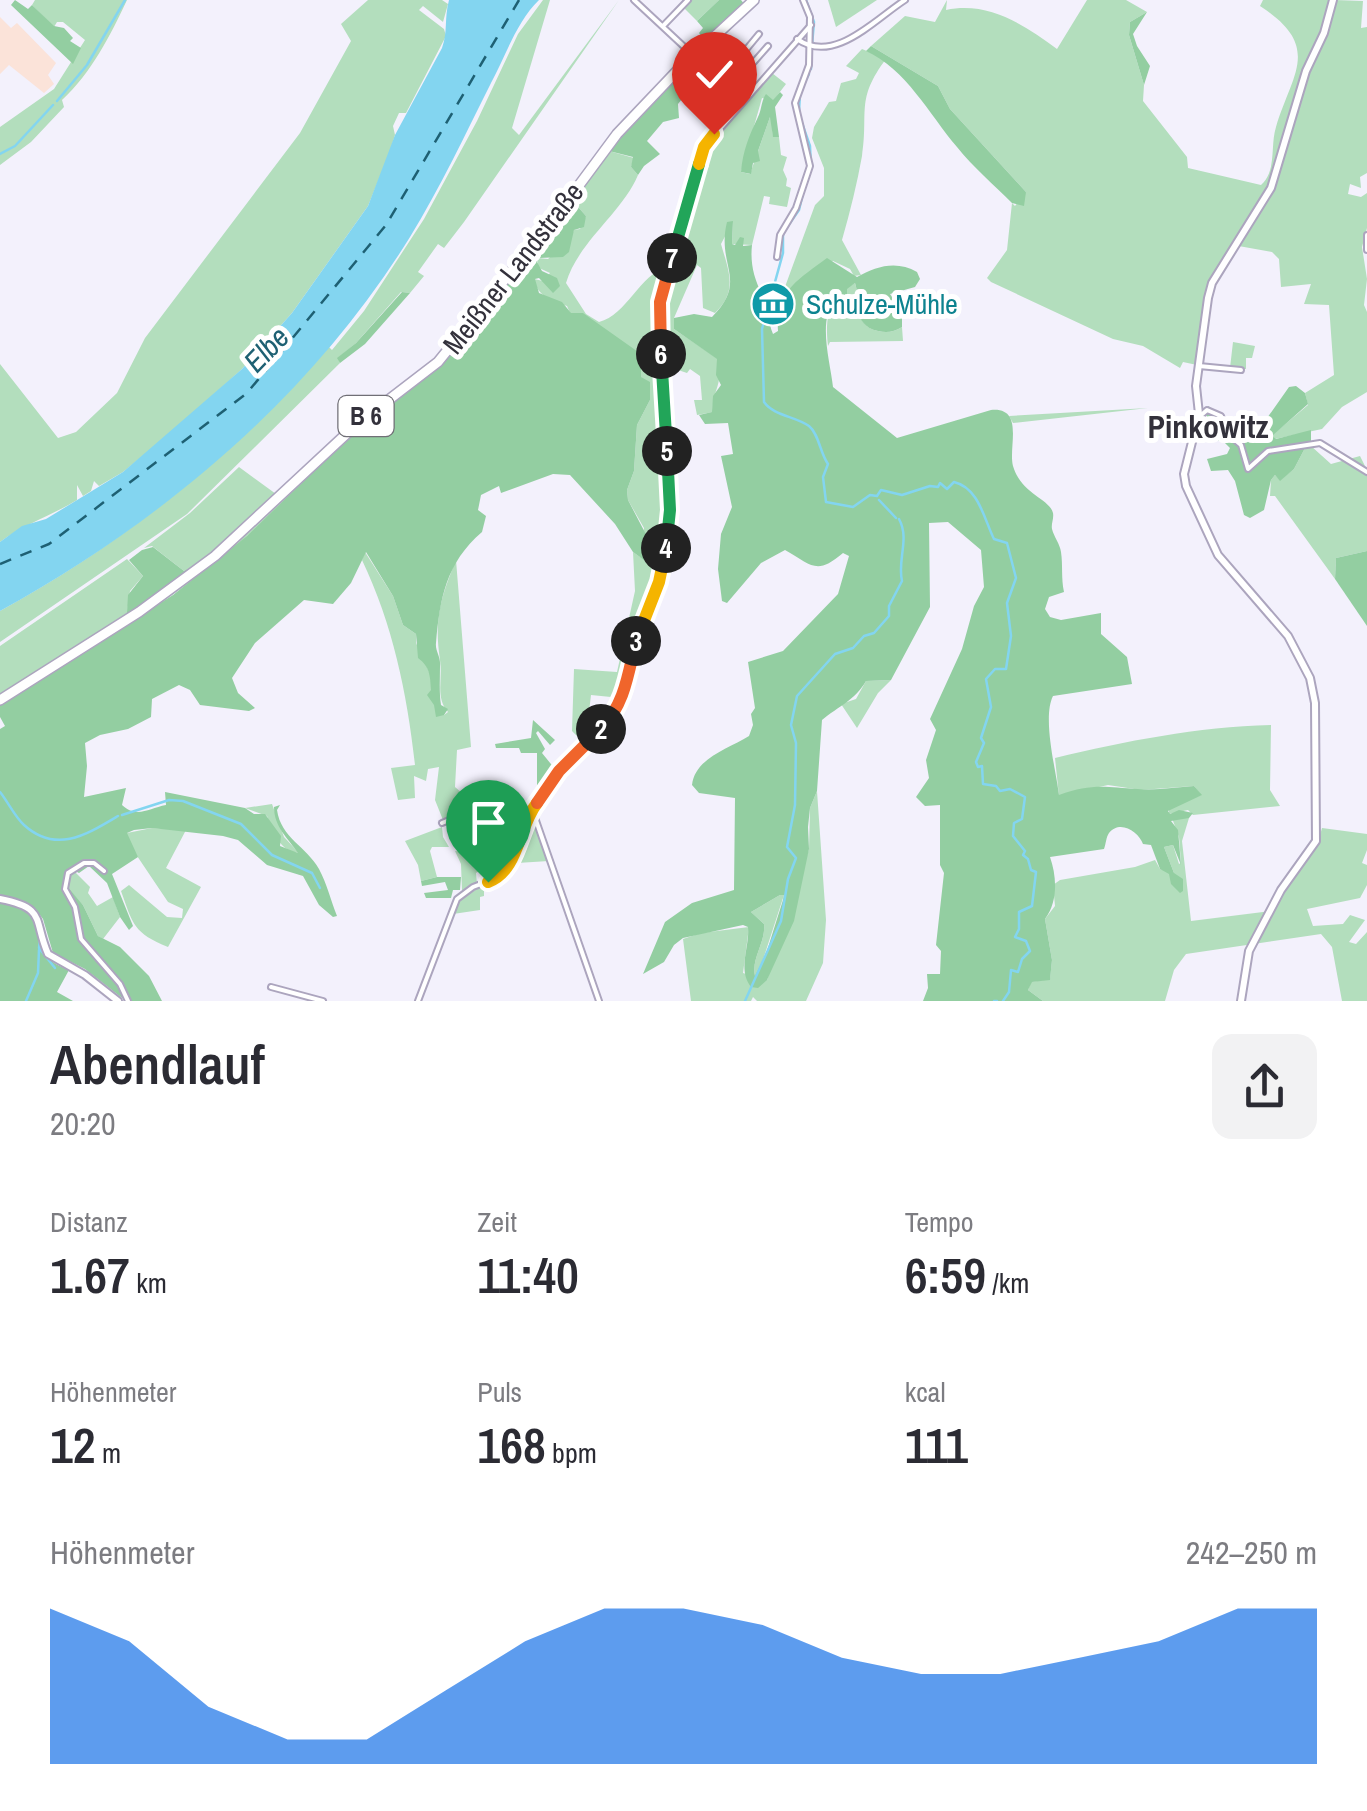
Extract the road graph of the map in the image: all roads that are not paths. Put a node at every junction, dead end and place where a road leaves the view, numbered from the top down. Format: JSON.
{"nodes":[{"id":1,"x":634,"y":0,"type":"edge"},
{"id":2,"x":688,"y":0,"type":"edge"},
{"id":3,"x":754,"y":0,"type":"edge"},
{"id":4,"x":803,"y":0,"type":"edge"},
{"id":5,"x":906,"y":0,"type":"edge"},
{"id":6,"x":1333,"y":0,"type":"edge"},
{"id":7,"x":811,"y":25,"type":"junction"},
{"id":8,"x":663,"y":26,"type":"junction"},
{"id":9,"x":760,"y":34,"type":"dead end"},
{"id":10,"x":797,"y":39,"type":"junction"},
{"id":11,"x":709,"y":41,"type":"junction"},
{"id":12,"x":768,"y":46,"type":"dead end"},
{"id":13,"x":811,"y":47,"type":"junction"},
{"id":14,"x":694,"y":55,"type":"junction"},
{"id":15,"x":735,"y":63,"type":"junction"},
{"id":16,"x":1367,"y":235,"type":"edge"},
{"id":17,"x":1367,"y":250,"type":"edge"},
{"id":18,"x":778,"y":257,"type":"dead end"},
{"id":19,"x":1200,"y":362,"type":"junction"},
{"id":20,"x":1241,"y":370,"type":"dead end"},
{"id":21,"x":1201,"y":409,"type":"junction"},
{"id":22,"x":1367,"y":472,"type":"edge"},
{"id":23,"x":0,"y":700,"type":"edge"},
{"id":24,"x":532,"y":809,"type":"junction"},
{"id":25,"x":527,"y":814,"type":"junction"},
{"id":26,"x":442,"y":823,"type":"dead end"},
{"id":27,"x":104,"y":871,"type":"dead end"},
{"id":28,"x":0,"y":899,"type":"edge"},
{"id":29,"x":271,"y":987,"type":"dead end"},
{"id":30,"x":118,"y":1001,"type":"edge"},
{"id":31,"x":128,"y":1001,"type":"edge"},
{"id":32,"x":323,"y":1001,"type":"edge"},
{"id":33,"x":418,"y":1001,"type":"edge"},
{"id":34,"x":599,"y":1001,"type":"edge"},
{"id":35,"x":1240,"y":1001,"type":"edge"}],
"edges":[{"from":1,"to":8,"type":"street"},
{"from":2,"to":8,"type":"street"},
{"from":3,"to":11,"type":"main road","number":"B 6"},
{"from":4,"to":7,"type":"street"},
{"from":5,"to":13,"type":"street"},
{"from":6,"to":19,"type":"street"},
{"from":7,"to":10,"type":"street"},
{"from":7,"to":13,"type":"street"},
{"from":8,"to":14,"type":"street"},
{"from":9,"to":15,"type":"street"},
{"from":10,"to":13,"type":"street"},
{"from":10,"to":24,"type":"street"},
{"from":11,"to":14,"type":"main road","number":"B 6"},
{"from":11,"to":15,"type":"street"},
{"from":12,"to":15,"type":"street"},
{"from":13,"to":18,"type":"street"},
{"from":14,"to":23,"type":"main road","name":"Meißner Landstraße","number":"B 6"},
{"from":16,"to":17,"type":"street"},
{"from":19,"to":20,"type":"street"},
{"from":19,"to":21,"type":"street"},
{"from":21,"to":22,"type":"street"},
{"from":21,"to":35,"type":"street"},
{"from":24,"to":25,"type":"street"},
{"from":24,"to":34,"type":"street"},
{"from":25,"to":26,"type":"street"},
{"from":25,"to":33,"type":"street"},
{"from":27,"to":31,"type":"street"},
{"from":28,"to":30,"type":"street"},
{"from":29,"to":32,"type":"street"}]}
